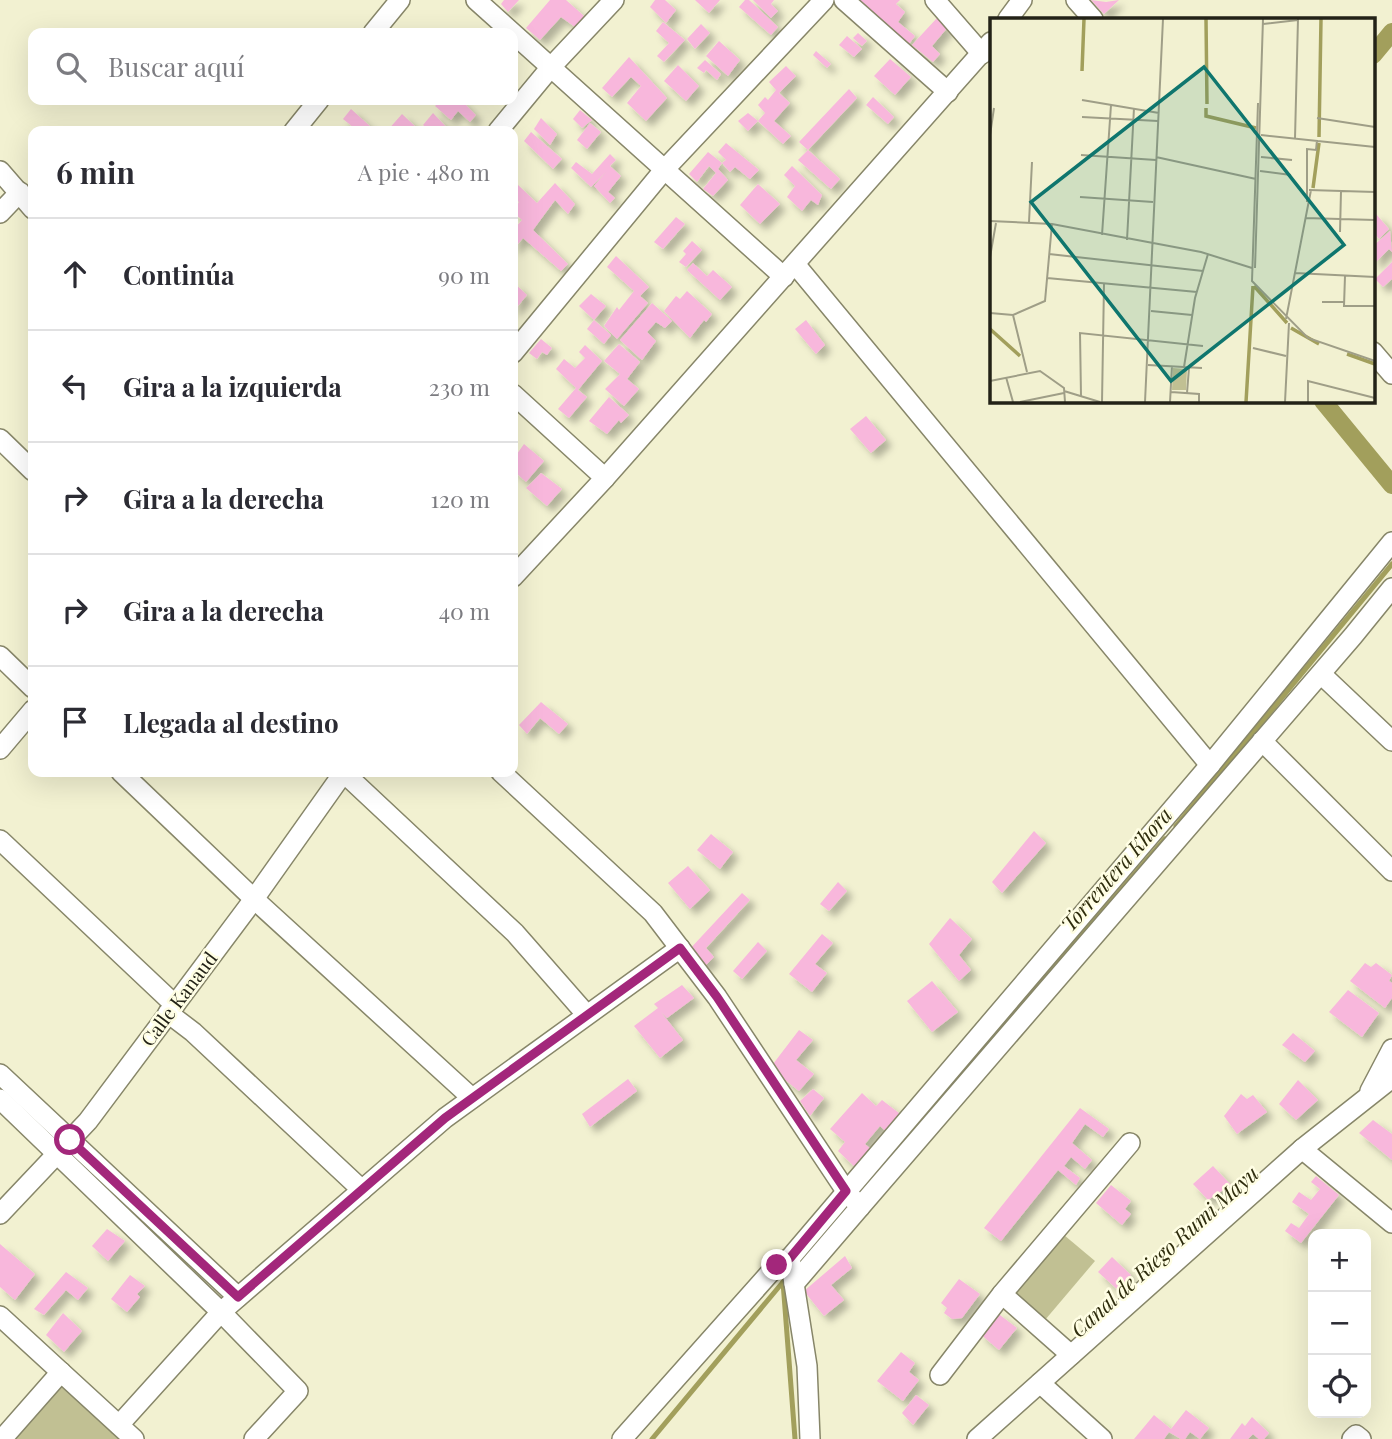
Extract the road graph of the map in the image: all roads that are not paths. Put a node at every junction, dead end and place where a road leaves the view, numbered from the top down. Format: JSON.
{"nodes":[{"id":1,"x":400,"y":0,"type":"edge"},
{"id":2,"x":476,"y":0,"type":"edge"},
{"id":3,"x":614,"y":0,"type":"edge"},
{"id":4,"x":824,"y":0,"type":"edge"},
{"id":5,"x":844,"y":0,"type":"edge"},
{"id":6,"x":934,"y":0,"type":"edge"},
{"id":7,"x":1022,"y":0,"type":"edge"},
{"id":8,"x":1076,"y":0,"type":"edge"},
{"id":9,"x":1009,"y":18,"type":"edge"},
{"id":10,"x":1092,"y":18,"type":"edge"},
{"id":11,"x":377,"y":28,"type":"edge"},
{"id":12,"x":507,"y":28,"type":"edge"},
{"id":13,"x":518,"y":38,"type":"edge"},
{"id":14,"x":987,"y":48,"type":"edge"},
{"id":15,"x":551,"y":67,"type":"junction"},
{"id":16,"x":948,"y":92,"type":"junction"},
{"id":17,"x":315,"y":105,"type":"edge"},
{"id":18,"x":298,"y":126,"type":"edge"},
{"id":19,"x":502,"y":126,"type":"edge"},
{"id":20,"x":664,"y":170,"type":"junction"},
{"id":21,"x":0,"y":171,"type":"edge"},
{"id":22,"x":20,"y":192,"type":"junction"},
{"id":23,"x":28,"y":202,"type":"edge"},
{"id":24,"x":0,"y":213,"type":"edge"},
{"id":25,"x":789,"y":271,"type":"junction"},
{"id":26,"x":518,"y":347,"type":"edge"},
{"id":27,"x":1374,"y":353,"type":"edge"},
{"id":28,"x":1392,"y":374,"type":"edge"},
{"id":29,"x":518,"y":399,"type":"edge"},
{"id":30,"x":0,"y":439,"type":"edge"},
{"id":31,"x":28,"y":466,"type":"edge"},
{"id":32,"x":606,"y":478,"type":"junction"},
{"id":33,"x":1392,"y":542,"type":"edge"},
{"id":34,"x":518,"y":572,"type":"edge"},
{"id":35,"x":1392,"y":588,"type":"edge"},
{"id":36,"x":0,"y":656,"type":"edge"},
{"id":37,"x":28,"y":674,"type":"edge"},
{"id":38,"x":1321,"y":674,"type":"junction"},
{"id":39,"x":28,"y":716,"type":"edge"},
{"id":40,"x":1262,"y":741,"type":"junction"},
{"id":41,"x":1392,"y":741,"type":"edge"},
{"id":42,"x":0,"y":749,"type":"edge"},
{"id":43,"x":1210,"y":765,"type":"junction"},
{"id":44,"x":126,"y":777,"type":"edge"},
{"id":45,"x":340,"y":777,"type":"edge"},
{"id":46,"x":349,"y":777,"type":"edge"},
{"id":47,"x":506,"y":777,"type":"edge"},
{"id":48,"x":0,"y":840,"type":"edge"},
{"id":49,"x":1392,"y":871,"type":"edge"},
{"id":50,"x":254,"y":899,"type":"junction"},
{"id":51,"x":680,"y":948,"type":"junction"},
{"id":52,"x":172,"y":1009,"type":"junction"},
{"id":53,"x":586,"y":1014,"type":"junction"},
{"id":54,"x":1392,"y":1049,"type":"edge"},
{"id":55,"x":0,"y":1074,"type":"edge"},
{"id":56,"x":1392,"y":1078,"type":"edge"},
{"id":57,"x":472,"y":1098,"type":"junction"},
{"id":58,"x":0,"y":1099,"type":"edge"},
{"id":59,"x":1366,"y":1100,"type":"junction"},
{"id":60,"x":1130,"y":1143,"type":"dead end"},
{"id":61,"x":64,"y":1147,"type":"junction"},
{"id":62,"x":1302,"y":1149,"type":"junction"},
{"id":63,"x":362,"y":1190,"type":"junction"},
{"id":64,"x":846,"y":1191,"type":"junction"},
{"id":65,"x":860,"y":1207,"type":"junction"},
{"id":66,"x":0,"y":1214,"type":"edge"},
{"id":67,"x":1392,"y":1223,"type":"edge"},
{"id":68,"x":790,"y":1258,"type":"junction"},
{"id":69,"x":794,"y":1284,"type":"junction"},
{"id":70,"x":1002,"y":1294,"type":"junction"},
{"id":71,"x":238,"y":1297,"type":"junction"},
{"id":72,"x":221,"y":1312,"type":"junction"},
{"id":73,"x":0,"y":1316,"type":"edge"},
{"id":74,"x":1071,"y":1355,"type":"junction"},
{"id":75,"x":61,"y":1372,"type":"junction"},
{"id":76,"x":940,"y":1375,"type":"dead end"},
{"id":77,"x":1040,"y":1383,"type":"junction"},
{"id":78,"x":119,"y":1425,"type":"junction"},
{"id":79,"x":2,"y":1439,"type":"edge"},
{"id":80,"x":135,"y":1439,"type":"edge"},
{"id":81,"x":254,"y":1439,"type":"edge"},
{"id":82,"x":622,"y":1439,"type":"edge"},
{"id":83,"x":810,"y":1439,"type":"edge"},
{"id":84,"x":977,"y":1439,"type":"edge"},
{"id":85,"x":1102,"y":1439,"type":"edge"},
{"id":86,"x":1352,"y":1439,"type":"edge"},
{"id":87,"x":1361,"y":1439,"type":"edge"}],
"edges":[{"from":1,"to":11,"type":"street"},
{"from":2,"to":12,"type":"street"},
{"from":3,"to":15,"type":"street"},
{"from":4,"to":20,"type":"street"},
{"from":5,"to":16,"type":"street"},
{"from":6,"to":14,"type":"street"},
{"from":7,"to":9,"type":"street"},
{"from":8,"to":10,"type":"street"},
{"from":13,"to":15,"type":"street"},
{"from":14,"to":16,"type":"street"},
{"from":15,"to":19,"type":"street"},
{"from":15,"to":20,"type":"street"},
{"from":16,"to":25,"type":"street"},
{"from":17,"to":18,"type":"street"},
{"from":20,"to":25,"type":"street"},
{"from":20,"to":26,"type":"street"},
{"from":21,"to":22,"type":"street"},
{"from":22,"to":23,"type":"street"},
{"from":22,"to":24,"type":"street"},
{"from":25,"to":32,"type":"street"},
{"from":25,"to":43,"type":"street"},
{"from":27,"to":28,"type":"street"},
{"from":29,"to":32,"type":"street"},
{"from":30,"to":31,"type":"street"},
{"from":32,"to":34,"type":"street"},
{"from":33,"to":43,"type":"street"},
{"from":35,"to":38,"type":"street"},
{"from":36,"to":37,"type":"street"},
{"from":38,"to":40,"type":"street"},
{"from":38,"to":41,"type":"street"},
{"from":39,"to":42,"type":"street"},
{"from":40,"to":49,"type":"street"},
{"from":40,"to":65,"type":"street"},
{"from":43,"to":64,"type":"street"},
{"from":44,"to":50,"type":"street"},
{"from":45,"to":50,"type":"street","name":"Calle Kanaud"},
{"from":46,"to":53,"type":"street"},
{"from":47,"to":51,"type":"street"},
{"from":48,"to":52,"type":"street"},
{"from":50,"to":52,"type":"street","name":"Calle Kanaud"},
{"from":50,"to":57,"type":"street"},
{"from":51,"to":53,"type":"street"},
{"from":51,"to":64,"type":"street"},
{"from":52,"to":61,"type":"street","name":"Calle Kanaud"},
{"from":52,"to":63,"type":"street"},
{"from":53,"to":57,"type":"street"},
{"from":54,"to":59,"type":"street"},
{"from":55,"to":61,"type":"street"},
{"from":56,"to":59,"type":"street"},
{"from":57,"to":63,"type":"street"},
{"from":58,"to":61,"type":"street"},
{"from":59,"to":62,"type":"street"},
{"from":60,"to":70,"type":"street"},
{"from":61,"to":66,"type":"street","name":"Calle Kanaud"},
{"from":61,"to":71,"type":"street"},
{"from":61,"to":72,"type":"street"},
{"from":62,"to":67,"type":"street"},
{"from":62,"to":74,"type":"street"},
{"from":63,"to":71,"type":"street"},
{"from":64,"to":65,"type":"street"},
{"from":64,"to":68,"type":"street"},
{"from":65,"to":69,"type":"street"},
{"from":68,"to":69,"type":"street"},
{"from":68,"to":82,"type":"street"},
{"from":69,"to":83,"type":"street"},
{"from":70,"to":74,"type":"street"},
{"from":70,"to":76,"type":"street"},
{"from":71,"to":72,"type":"street"},
{"from":72,"to":78,"type":"street"},
{"from":72,"to":81,"type":"street"},
{"from":73,"to":75,"type":"street"},
{"from":74,"to":77,"type":"street"},
{"from":75,"to":78,"type":"street"},
{"from":75,"to":79,"type":"street"},
{"from":77,"to":84,"type":"street"},
{"from":77,"to":85,"type":"street"},
{"from":78,"to":80,"type":"street"},
{"from":86,"to":87,"type":"street"}]}
